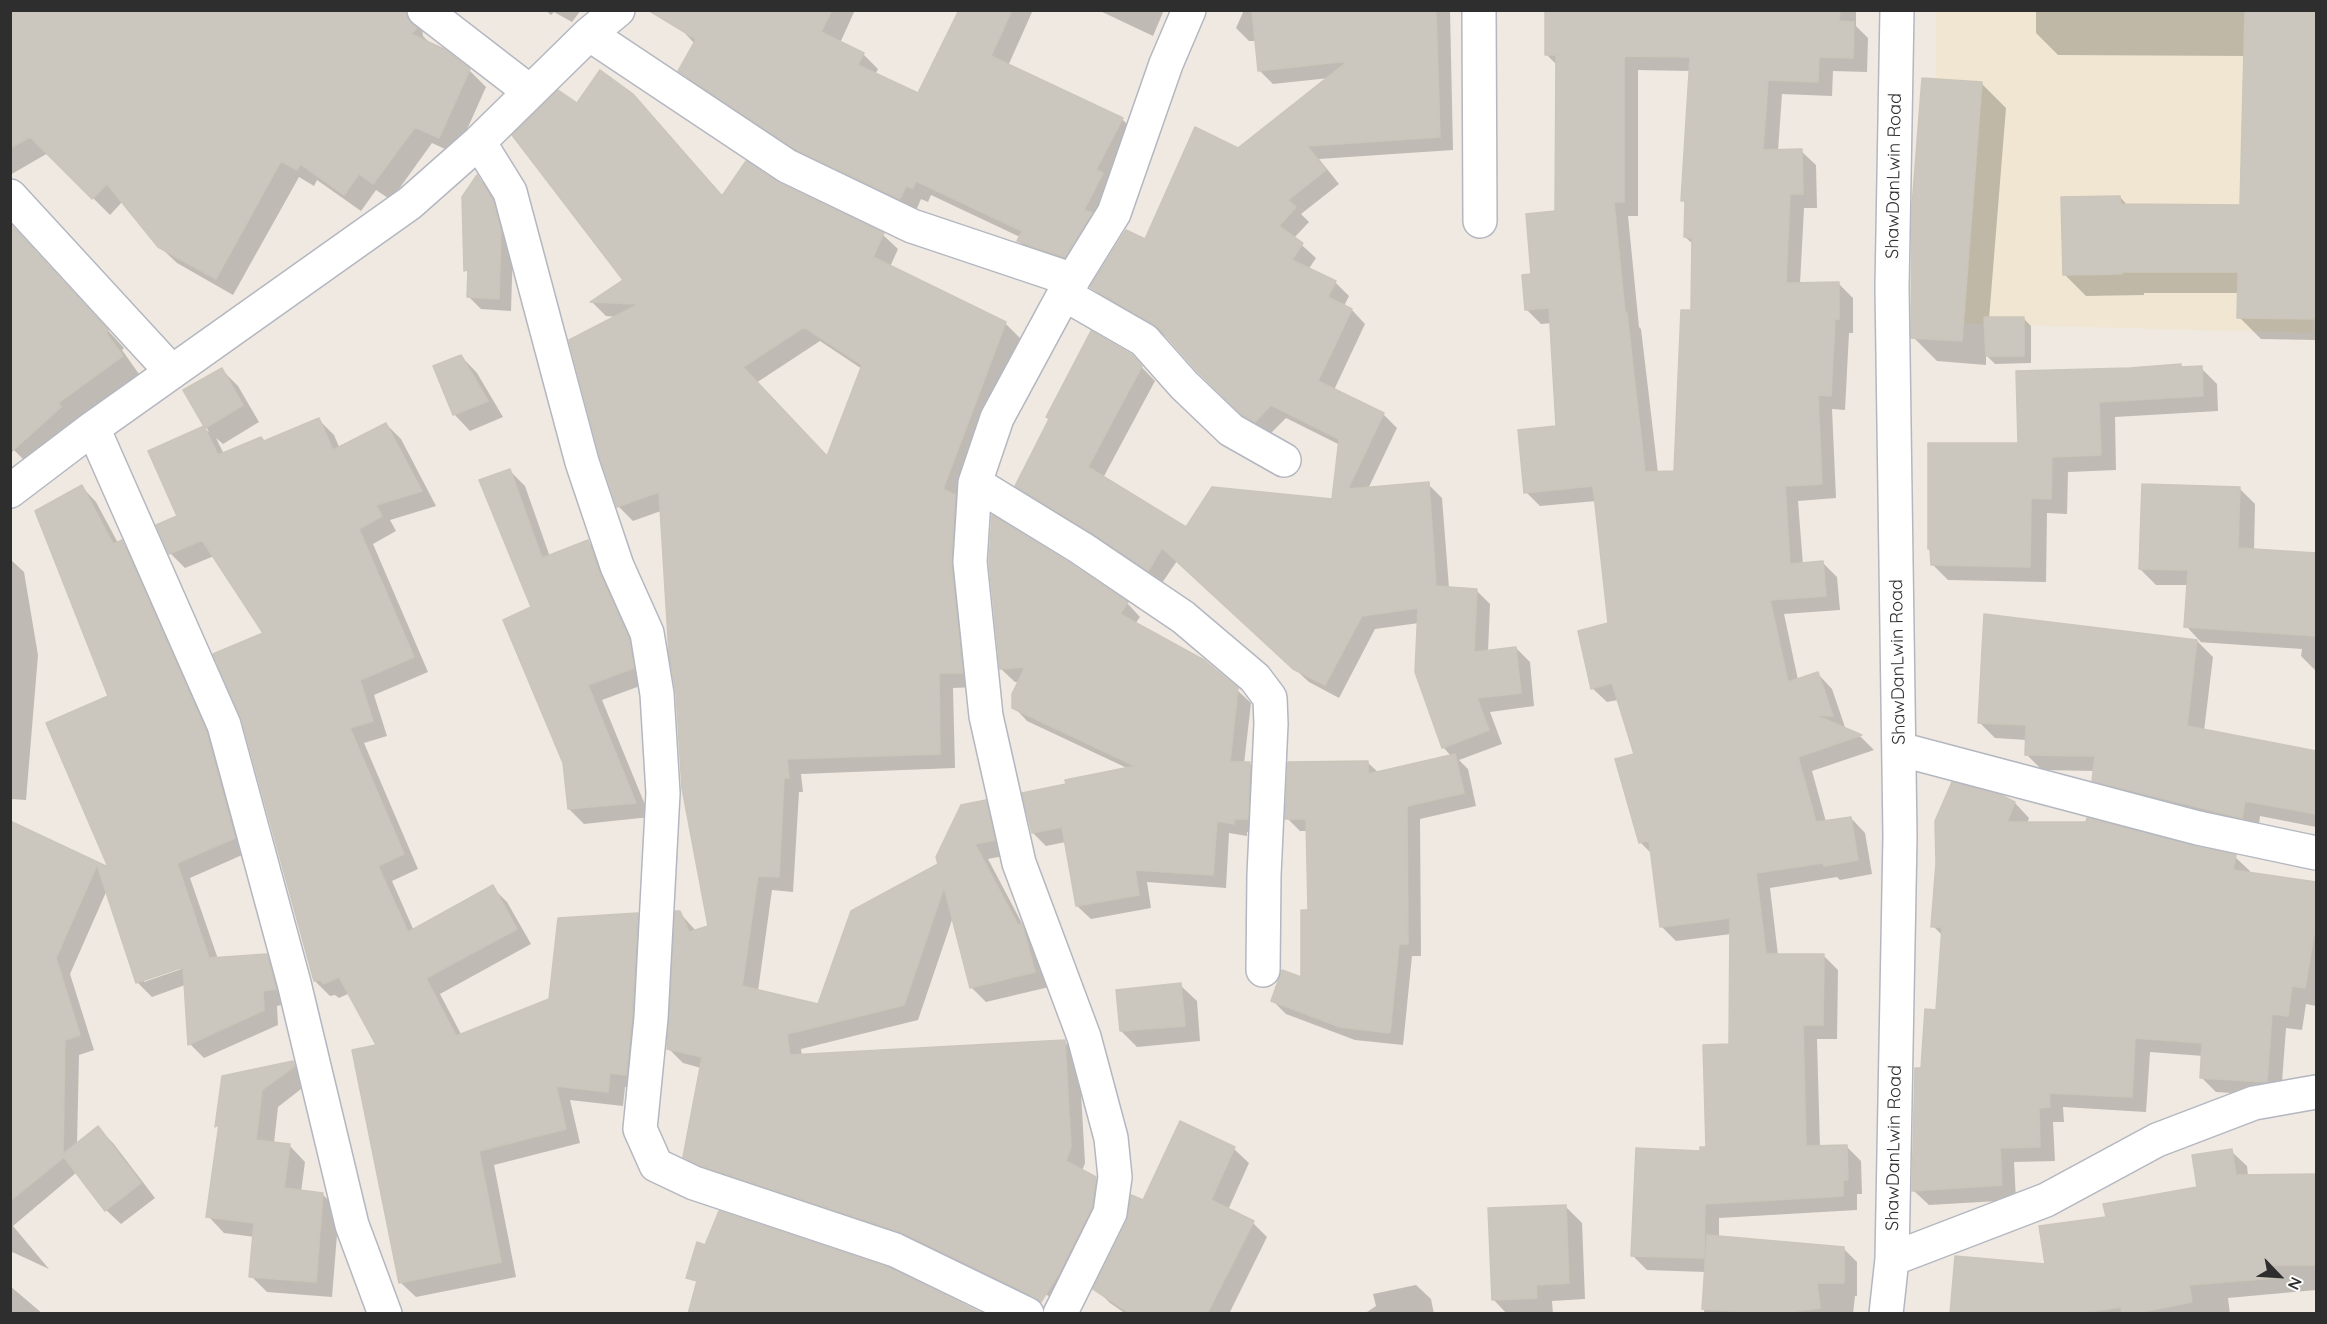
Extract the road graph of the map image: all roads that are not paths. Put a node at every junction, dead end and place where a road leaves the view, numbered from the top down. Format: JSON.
{"nodes":[{"id":1,"x":424,"y":10,"type":"edge"},
{"id":2,"x":618,"y":10,"type":"edge"},
{"id":3,"x":1189,"y":10,"type":"edge"},
{"id":4,"x":1479,"y":10,"type":"edge"},
{"id":5,"x":1898,"y":10,"type":"edge"},
{"id":6,"x":589,"y":34,"type":"junction"},
{"id":7,"x":529,"y":91,"type":"junction"},
{"id":8,"x":479,"y":142,"type":"junction"},
{"id":9,"x":10,"y":196,"type":"edge"},
{"id":10,"x":1480,"y":221,"type":"dead end"},
{"id":11,"x":1069,"y":287,"type":"junction"},
{"id":12,"x":172,"y":372,"type":"junction"},
{"id":13,"x":93,"y":428,"type":"junction"},
{"id":14,"x":1284,"y":460,"type":"dead end"},
{"id":15,"x":975,"y":483,"type":"junction"},
{"id":16,"x":10,"y":491,"type":"edge"},
{"id":17,"x":1899,"y":749,"type":"junction"},
{"id":18,"x":2316,"y":853,"type":"edge"},
{"id":19,"x":1263,"y":970,"type":"dead end"},
{"id":20,"x":2316,"y":1092,"type":"edge"},
{"id":21,"x":1892,"y":1259,"type":"junction"},
{"id":22,"x":385,"y":1314,"type":"edge"},
{"id":23,"x":1027,"y":1314,"type":"edge"},
{"id":24,"x":1060,"y":1314,"type":"edge"},
{"id":25,"x":1886,"y":1314,"type":"edge"}],
"edges":[{"from":1,"to":7,"type":"street"},
{"from":2,"to":6,"type":"street"},
{"from":3,"to":11,"type":"street"},
{"from":4,"to":10,"type":"street"},
{"from":5,"to":17,"type":"street","name":"ShawDanLwin Road"},
{"from":6,"to":7,"type":"street"},
{"from":6,"to":11,"type":"street"},
{"from":7,"to":8,"type":"street"},
{"from":8,"to":12,"type":"street"},
{"from":8,"to":23,"type":"street"},
{"from":9,"to":12,"type":"street"},
{"from":11,"to":14,"type":"street"},
{"from":11,"to":15,"type":"street"},
{"from":12,"to":13,"type":"street"},
{"from":13,"to":16,"type":"street"},
{"from":13,"to":22,"type":"street"},
{"from":15,"to":19,"type":"street"},
{"from":15,"to":24,"type":"street"},
{"from":17,"to":18,"type":"street"},
{"from":17,"to":21,"type":"street","name":"ShawDanLwin Road"},
{"from":20,"to":21,"type":"street"},
{"from":21,"to":25,"type":"street","name":"ShawDanLwin Road"}]}
